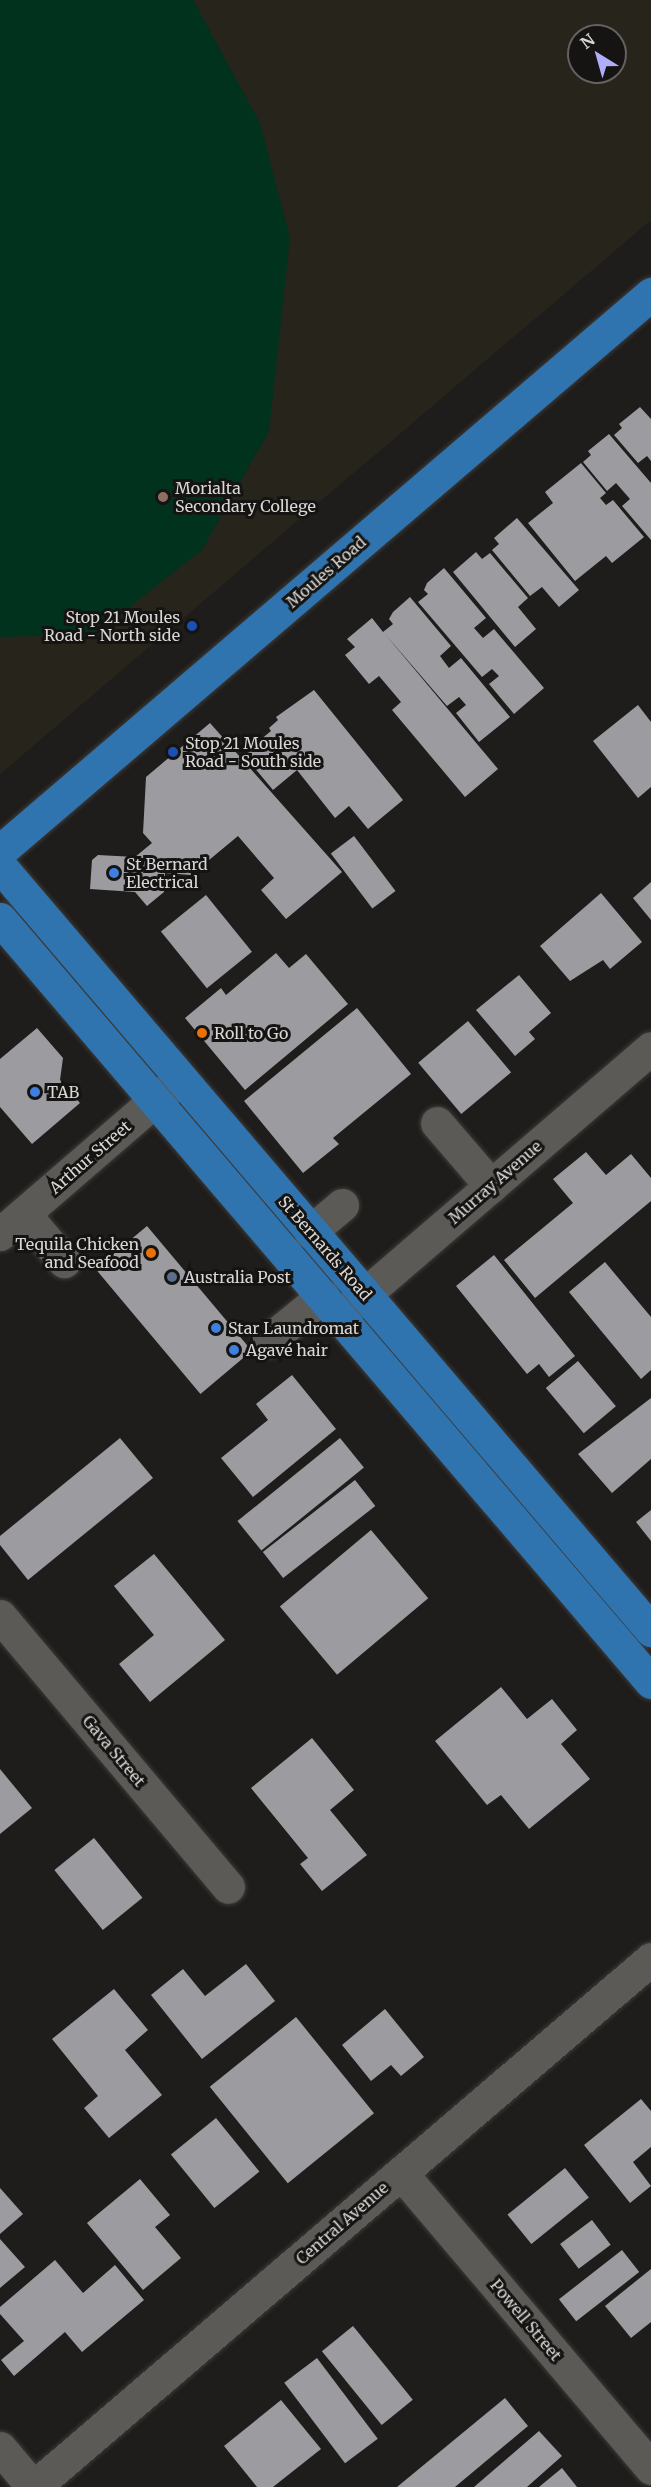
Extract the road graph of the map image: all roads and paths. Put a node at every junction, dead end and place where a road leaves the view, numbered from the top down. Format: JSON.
{"nodes":[{"id":1,"x":651,"y":294,"type":"edge"},
{"id":2,"x":0,"y":851,"type":"edge"},
{"id":3,"x":0,"y":866,"type":"edge"},
{"id":4,"x":0,"y":918,"type":"edge"},
{"id":5,"x":651,"y":1048,"type":"edge"},
{"id":6,"x":179,"y":1078,"type":"junction"},
{"id":7,"x":155,"y":1101,"type":"junction"},
{"id":8,"x":437,"y":1123,"type":"dead end"},
{"id":9,"x":491,"y":1186,"type":"junction"},
{"id":10,"x":342,"y":1205,"type":"dead end"},
{"id":11,"x":12,"y":1224,"type":"edge"},
{"id":12,"x":310,"y":1232,"type":"junction"},
{"id":13,"x":64,"y":1261,"type":"dead end"},
{"id":14,"x":364,"y":1294,"type":"junction"},
{"id":15,"x":331,"y":1306,"type":"junction"},
{"id":16,"x":268,"y":1341,"type":"dead end"},
{"id":17,"x":0,"y":1616,"type":"edge"},
{"id":18,"x":651,"y":1630,"type":"edge"},
{"id":19,"x":651,"y":1682,"type":"edge"},
{"id":20,"x":228,"y":1887,"type":"dead end"},
{"id":21,"x":651,"y":1959,"type":"edge"},
{"id":22,"x":401,"y":2173,"type":"junction"},
{"id":23,"x":0,"y":2448,"type":"edge"},
{"id":24,"x":651,"y":2468,"type":"edge"},
{"id":25,"x":33,"y":2487,"type":"edge"}],
"edges":[{"from":1,"to":2,"type":"main road","name":"Moules Road"},
{"from":3,"to":6,"type":"main road","name":"St Bernards Road"},
{"from":4,"to":7,"type":"main road","name":"St Bernards Road"},
{"from":5,"to":9,"type":"street","name":"Murray Avenue"},
{"from":6,"to":7,"type":"street","name":"Arthur Street"},
{"from":6,"to":12,"type":"main road","name":"St Bernards Road"},
{"from":7,"to":11,"type":"street","name":"Arthur Street"},
{"from":7,"to":15,"type":"main road","name":"St Bernards Road"},
{"from":8,"to":9,"type":"street"},
{"from":9,"to":14,"type":"street","name":"Murray Avenue"},
{"from":10,"to":12,"type":"street"},
{"from":11,"to":13,"type":"street"},
{"from":12,"to":14,"type":"main road","name":"St Bernards Road"},
{"from":14,"to":15,"type":"street","name":"Murray Avenue"},
{"from":14,"to":18,"type":"main road","name":"St Bernards Road"},
{"from":15,"to":16,"type":"street","name":"Murray Avenue"},
{"from":15,"to":19,"type":"main road","name":"St Bernards Road"},
{"from":17,"to":20,"type":"street","name":"Gava Street"},
{"from":21,"to":22,"type":"street","name":"Central Avenue"},
{"from":22,"to":24,"type":"street","name":"Powell Street"},
{"from":22,"to":25,"type":"street","name":"Central Avenue"},
{"from":23,"to":25,"type":"street"}]}
